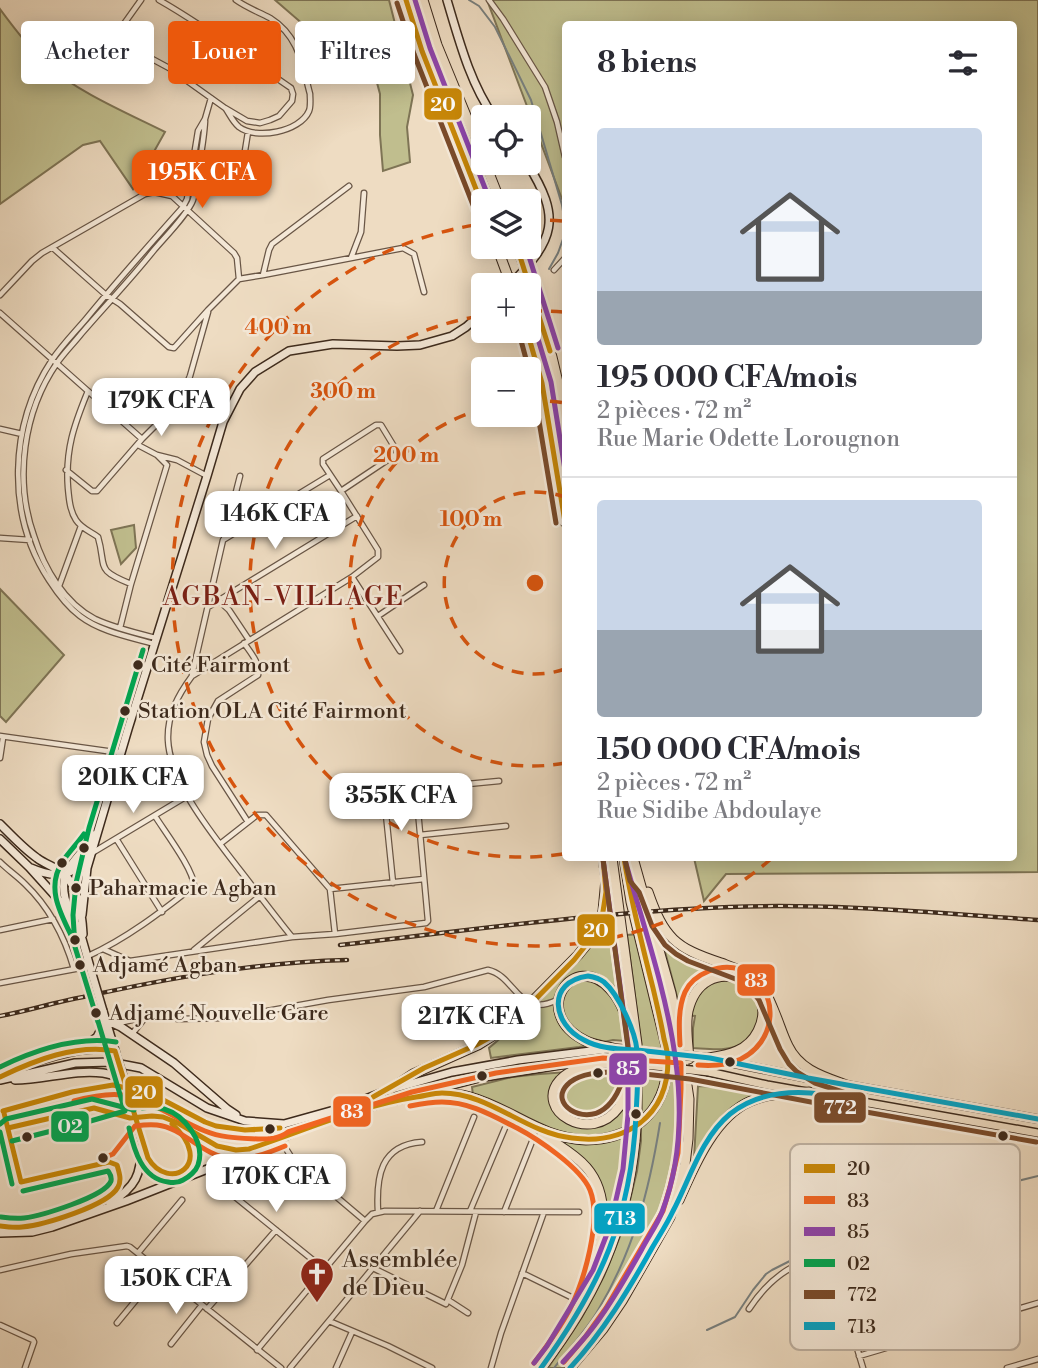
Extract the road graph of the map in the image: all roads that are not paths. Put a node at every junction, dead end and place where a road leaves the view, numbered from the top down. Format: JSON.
{"nodes":[{"id":1,"x":141,"y":0,"type":"edge"},
{"id":2,"x":159,"y":0,"type":"edge"},
{"id":3,"x":236,"y":0,"type":"edge"},
{"id":4,"x":423,"y":0,"type":"edge"},
{"id":5,"x":447,"y":0,"type":"edge"},
{"id":6,"x":489,"y":0,"type":"edge"},
{"id":7,"x":406,"y":3,"type":"edge"},
{"id":8,"x":211,"y":98,"type":"junction"},
{"id":9,"x":487,"y":105,"type":"edge"},
{"id":10,"x":225,"y":108,"type":"junction"},
{"id":11,"x":471,"y":128,"type":"edge"},
{"id":12,"x":248,"y":132,"type":"junction"},
{"id":13,"x":562,"y":144,"type":"edge"},
{"id":14,"x":244,"y":157,"type":"dead end"},
{"id":15,"x":534,"y":175,"type":"edge"},
{"id":16,"x":349,"y":186,"type":"dead end"},
{"id":17,"x":476,"y":189,"type":"edge"},
{"id":18,"x":364,"y":193,"type":"dead end"},
{"id":19,"x":185,"y":208,"type":"junction"},
{"id":20,"x":53,"y":248,"type":"junction"},
{"id":21,"x":139,"y":257,"type":"junction"},
{"id":22,"x":351,"y":258,"type":"junction"},
{"id":23,"x":522,"y":259,"type":"edge"},
{"id":24,"x":562,"y":261,"type":"edge"},
{"id":25,"x":144,"y":262,"type":"junction"},
{"id":26,"x":554,"y":270,"type":"dead end"},
{"id":27,"x":522,"y":273,"type":"edge"},
{"id":28,"x":263,"y":275,"type":"junction"},
{"id":29,"x":239,"y":279,"type":"junction"},
{"id":30,"x":424,"y":292,"type":"dead end"},
{"id":31,"x":0,"y":295,"type":"edge"},
{"id":32,"x":106,"y":295,"type":"junction"},
{"id":33,"x":112,"y":299,"type":"junction"},
{"id":34,"x":208,"y":310,"type":"junction"},
{"id":35,"x":0,"y":313,"type":"edge"},
{"id":36,"x":471,"y":322,"type":"edge"},
{"id":37,"x":530,"y":343,"type":"edge"},
{"id":38,"x":55,"y":361,"type":"junction"},
{"id":39,"x":88,"y":391,"type":"junction"},
{"id":40,"x":562,"y":404,"type":"edge"},
{"id":41,"x":0,"y":429,"type":"edge"},
{"id":42,"x":22,"y":434,"type":"junction"},
{"id":43,"x":142,"y":439,"type":"junction"},
{"id":44,"x":138,"y":445,"type":"junction"},
{"id":45,"x":157,"y":455,"type":"junction"},
{"id":46,"x":66,"y":470,"type":"junction"},
{"id":47,"x":330,"y":475,"type":"junction"},
{"id":48,"x":207,"y":476,"type":"junction"},
{"id":49,"x":240,"y":476,"type":"dead end"},
{"id":50,"x":341,"y":491,"type":"junction"},
{"id":51,"x":562,"y":504,"type":"edge"},
{"id":52,"x":357,"y":516,"type":"junction"},
{"id":53,"x":81,"y":526,"type":"junction"},
{"id":54,"x":0,"y":538,"type":"edge"},
{"id":55,"x":32,"y":540,"type":"junction"},
{"id":56,"x":223,"y":540,"type":"junction"},
{"id":57,"x":352,"y":577,"type":"junction"},
{"id":58,"x":131,"y":584,"type":"junction"},
{"id":59,"x":424,"y":584,"type":"dead end"},
{"id":60,"x":59,"y":587,"type":"junction"},
{"id":61,"x":218,"y":600,"type":"junction"},
{"id":62,"x":207,"y":608,"type":"junction"},
{"id":63,"x":378,"y":616,"type":"junction"},
{"id":64,"x":120,"y":628,"type":"junction"},
{"id":65,"x":155,"y":641,"type":"junction"},
{"id":66,"x":246,"y":641,"type":"junction"},
{"id":67,"x":400,"y":651,"type":"dead end"},
{"id":68,"x":192,"y":676,"type":"junction"},
{"id":69,"x":2,"y":737,"type":"edge"},
{"id":70,"x":121,"y":753,"type":"junction"},
{"id":71,"x":0,"y":758,"type":"edge"},
{"id":72,"x":499,"y":781,"type":"dead end"},
{"id":73,"x":383,"y":785,"type":"dead end"},
{"id":74,"x":187,"y":796,"type":"junction"},
{"id":75,"x":155,"y":816,"type":"junction"},
{"id":76,"x":248,"y":822,"type":"junction"},
{"id":77,"x":0,"y":824,"type":"edge"},
{"id":78,"x":506,"y":826,"type":"dead end"},
{"id":79,"x":97,"y":831,"type":"junction"},
{"id":80,"x":420,"y":835,"type":"junction"},
{"id":81,"x":0,"y":839,"type":"edge"},
{"id":82,"x":117,"y":840,"type":"junction"},
{"id":83,"x":220,"y":844,"type":"junction"},
{"id":84,"x":91,"y":853,"type":"junction"},
{"id":85,"x":603,"y":861,"type":"edge"},
{"id":86,"x":612,"y":861,"type":"edge"},
{"id":87,"x":624,"y":861,"type":"edge"},
{"id":88,"x":634,"y":861,"type":"edge"},
{"id":89,"x":0,"y":862,"type":"edge"},
{"id":90,"x":45,"y":863,"type":"junction"},
{"id":91,"x":73,"y":863,"type":"junction"},
{"id":92,"x":29,"y":867,"type":"junction"},
{"id":93,"x":7,"y":869,"type":"junction"},
{"id":94,"x":0,"y":870,"type":"edge"},
{"id":95,"x":65,"y":874,"type":"junction"},
{"id":96,"x":638,"y":877,"type":"junction"},
{"id":97,"x":424,"y":879,"type":"junction"},
{"id":98,"x":393,"y":883,"type":"junction"},
{"id":99,"x":330,"y":889,"type":"junction"},
{"id":100,"x":260,"y":896,"type":"junction"},
{"id":101,"x":162,"y":912,"type":"junction"},
{"id":102,"x":82,"y":915,"type":"junction"},
{"id":103,"x":53,"y":919,"type":"junction"},
{"id":104,"x":73,"y":920,"type":"junction"},
{"id":105,"x":0,"y":930,"type":"edge"},
{"id":106,"x":335,"y":934,"type":"junction"},
{"id":107,"x":292,"y":937,"type":"junction"},
{"id":108,"x":84,"y":945,"type":"junction"},
{"id":109,"x":103,"y":949,"type":"junction"},
{"id":110,"x":193,"y":950,"type":"junction"},
{"id":111,"x":87,"y":956,"type":"junction"},
{"id":112,"x":74,"y":969,"type":"junction"},
{"id":113,"x":91,"y":970,"type":"junction"},
{"id":114,"x":0,"y":983,"type":"edge"},
{"id":115,"x":558,"y":1000,"type":"junction"},
{"id":116,"x":530,"y":1004,"type":"junction"},
{"id":117,"x":148,"y":1016,"type":"junction"},
{"id":118,"x":106,"y":1020,"type":"junction"},
{"id":119,"x":115,"y":1024,"type":"junction"},
{"id":120,"x":132,"y":1034,"type":"junction"},
{"id":121,"x":637,"y":1044,"type":"junction"},
{"id":122,"x":613,"y":1048,"type":"junction"},
{"id":123,"x":79,"y":1050,"type":"junction"},
{"id":124,"x":116,"y":1053,"type":"junction"},
{"id":125,"x":709,"y":1058,"type":"junction"},
{"id":126,"x":611,"y":1062,"type":"junction"},
{"id":127,"x":638,"y":1063,"type":"junction"},
{"id":128,"x":1,"y":1079,"type":"edge"},
{"id":129,"x":125,"y":1083,"type":"junction"},
{"id":130,"x":849,"y":1086,"type":"junction"},
{"id":131,"x":389,"y":1090,"type":"junction"},
{"id":132,"x":809,"y":1092,"type":"junction"},
{"id":133,"x":689,"y":1099,"type":"junction"},
{"id":134,"x":395,"y":1100,"type":"junction"},
{"id":135,"x":474,"y":1117,"type":"dead end"},
{"id":136,"x":1038,"y":1119,"type":"edge"},
{"id":137,"x":245,"y":1121,"type":"junction"},
{"id":138,"x":532,"y":1126,"type":"junction"},
{"id":139,"x":505,"y":1128,"type":"dead end"},
{"id":140,"x":1038,"y":1133,"type":"edge"},
{"id":141,"x":280,"y":1139,"type":"junction"},
{"id":142,"x":533,"y":1139,"type":"dead end"},
{"id":143,"x":422,"y":1142,"type":"dead end"},
{"id":144,"x":218,"y":1165,"type":"junction"},
{"id":145,"x":183,"y":1200,"type":"dead end"},
{"id":146,"x":420,"y":1211,"type":"junction"},
{"id":147,"x":436,"y":1211,"type":"junction"},
{"id":148,"x":378,"y":1212,"type":"junction"},
{"id":149,"x":470,"y":1212,"type":"junction"},
{"id":150,"x":476,"y":1212,"type":"junction"},
{"id":151,"x":504,"y":1212,"type":"junction"},
{"id":152,"x":544,"y":1212,"type":"junction"},
{"id":153,"x":579,"y":1212,"type":"dead end"},
{"id":154,"x":94,"y":1213,"type":"junction"},
{"id":155,"x":670,"y":1216,"type":"junction"},
{"id":156,"x":365,"y":1221,"type":"junction"},
{"id":157,"x":276,"y":1230,"type":"junction"},
{"id":158,"x":0,"y":1233,"type":"edge"},
{"id":159,"x":138,"y":1253,"type":"junction"},
{"id":160,"x":373,"y":1268,"type":"junction"},
{"id":161,"x":790,"y":1268,"type":"edge"},
{"id":162,"x":324,"y":1269,"type":"junction"},
{"id":163,"x":0,"y":1270,"type":"edge"},
{"id":164,"x":160,"y":1271,"type":"junction"},
{"id":165,"x":522,"y":1273,"type":"junction"},
{"id":166,"x":573,"y":1298,"type":"dead end"},
{"id":167,"x":448,"y":1300,"type":"junction"},
{"id":168,"x":1038,"y":1303,"type":"edge"},
{"id":169,"x":204,"y":1307,"type":"junction"},
{"id":170,"x":749,"y":1309,"type":"dead end"},
{"id":171,"x":1020,"y":1309,"type":"edge"},
{"id":172,"x":578,"y":1312,"type":"junction"},
{"id":173,"x":468,"y":1313,"type":"dead end"},
{"id":174,"x":329,"y":1321,"type":"junction"},
{"id":175,"x":117,"y":1323,"type":"dead end"},
{"id":176,"x":0,"y":1325,"type":"edge"},
{"id":177,"x":352,"y":1332,"type":"junction"},
{"id":178,"x":171,"y":1344,"type":"dead end"},
{"id":179,"x":257,"y":1350,"type":"junction"},
{"id":180,"x":857,"y":1350,"type":"edge"},
{"id":181,"x":880,"y":1350,"type":"edge"},
{"id":182,"x":859,"y":1356,"type":"junction"},
{"id":183,"x":1038,"y":1359,"type":"edge"},
{"id":184,"x":1021,"y":1366,"type":"edge"},
{"id":185,"x":25,"y":1368,"type":"edge"},
{"id":186,"x":281,"y":1368,"type":"edge"},
{"id":187,"x":290,"y":1368,"type":"edge"},
{"id":188,"x":336,"y":1368,"type":"edge"},
{"id":189,"x":432,"y":1368,"type":"edge"},
{"id":190,"x":491,"y":1368,"type":"edge"},
{"id":191,"x":541,"y":1368,"type":"edge"},
{"id":192,"x":570,"y":1368,"type":"edge"},
{"id":193,"x":863,"y":1368,"type":"edge"},
{"id":194,"x":1007,"y":1368,"type":"edge"}],
"edges":[{"from":1,"to":8,"type":"street"},
{"from":2,"to":10,"type":"street"},
{"from":3,"to":12,"type":"street"},
{"from":4,"to":11,"type":"highway"},
{"from":5,"to":9,"type":"main road"},
{"from":6,"to":13,"type":"street"},
{"from":7,"to":17,"type":"highway"},
{"from":8,"to":10,"type":"street"},
{"from":8,"to":19,"type":"street"},
{"from":10,"to":12,"type":"street"},
{"from":12,"to":14,"type":"street"},
{"from":15,"to":27,"type":"main road"},
{"from":16,"to":28,"type":"street"},
{"from":18,"to":22,"type":"street"},
{"from":19,"to":20,"type":"street"},
{"from":19,"to":21,"type":"street"},
{"from":19,"to":25,"type":"street"},
{"from":19,"to":29,"type":"street"},
{"from":20,"to":31,"type":"street"},
{"from":20,"to":32,"type":"street"},
{"from":21,"to":25,"type":"street"},
{"from":21,"to":32,"type":"street"},
{"from":22,"to":28,"type":"street"},
{"from":22,"to":30,"type":"street"},
{"from":23,"to":40,"type":"highway","bridge":true},
{"from":24,"to":26,"type":"street"},
{"from":25,"to":33,"type":"street"},
{"from":28,"to":29,"type":"street"},
{"from":29,"to":34,"type":"street"},
{"from":32,"to":33,"type":"street"},
{"from":32,"to":38,"type":"street"},
{"from":33,"to":34,"type":"street"},
{"from":33,"to":38,"type":"street"},
{"from":34,"to":43,"type":"street"},
{"from":35,"to":38,"type":"street"},
{"from":36,"to":48,"type":"main road"},
{"from":37,"to":51,"type":"highway"},
{"from":38,"to":39,"type":"street"},
{"from":38,"to":42,"type":"street"},
{"from":38,"to":55,"type":"street"},
{"from":39,"to":43,"type":"street"},
{"from":39,"to":46,"type":"street"},
{"from":41,"to":42,"type":"street"},
{"from":42,"to":55,"type":"street"},
{"from":43,"to":44,"type":"street"},
{"from":44,"to":45,"type":"street"},
{"from":44,"to":46,"type":"street"},
{"from":45,"to":48,"type":"street"},
{"from":45,"to":58,"type":"street"},
{"from":46,"to":53,"type":"street"},
{"from":47,"to":50,"type":"street"},
{"from":47,"to":50,"type":"street"},
{"from":47,"to":56,"type":"street"},
{"from":48,"to":65,"type":"main road"},
{"from":49,"to":56,"type":"street"},
{"from":50,"to":52,"type":"street"},
{"from":52,"to":57,"type":"street"},
{"from":52,"to":61,"type":"street"},
{"from":53,"to":58,"type":"street"},
{"from":53,"to":60,"type":"street"},
{"from":54,"to":55,"type":"street"},
{"from":55,"to":60,"type":"street"},
{"from":55,"to":65,"type":"street"},
{"from":56,"to":62,"type":"street"},
{"from":57,"to":63,"type":"street"},
{"from":57,"to":66,"type":"street"},
{"from":58,"to":64,"type":"street"},
{"from":59,"to":63,"type":"street"},
{"from":60,"to":64,"type":"street"},
{"from":61,"to":62,"type":"street"},
{"from":61,"to":66,"type":"street"},
{"from":62,"to":68,"type":"street"},
{"from":63,"to":67,"type":"street"},
{"from":64,"to":65,"type":"street"},
{"from":65,"to":70,"type":"main road"},
{"from":66,"to":68,"type":"street"},
{"from":66,"to":76,"type":"street"},
{"from":68,"to":74,"type":"street"},
{"from":69,"to":70,"type":"street"},
{"from":69,"to":71,"type":"street"},
{"from":70,"to":79,"type":"main road"},
{"from":72,"to":80,"type":"street"},
{"from":73,"to":98,"type":"street"},
{"from":74,"to":75,"type":"street"},
{"from":74,"to":83,"type":"street"},
{"from":75,"to":82,"type":"street"},
{"from":75,"to":101,"type":"street"},
{"from":76,"to":83,"type":"street"},
{"from":76,"to":99,"type":"street"},
{"from":77,"to":90,"type":"main road"},
{"from":78,"to":80,"type":"street"},
{"from":79,"to":84,"type":"main road"},
{"from":79,"to":91,"type":"main road"},
{"from":80,"to":97,"type":"street"},
{"from":81,"to":92,"type":"main road"},
{"from":82,"to":84,"type":"street"},
{"from":82,"to":101,"type":"street"},
{"from":83,"to":100,"type":"street"},
{"from":84,"to":95,"type":"main road"},
{"from":84,"to":102,"type":"main road"},
{"from":85,"to":116,"type":"highway"},
{"from":86,"to":121,"type":"highway"},
{"from":87,"to":138,"type":"highway"},
{"from":88,"to":96,"type":"highway"},
{"from":89,"to":93,"type":"street"},
{"from":90,"to":91,"type":"main road"},
{"from":90,"to":95,"type":"main road"},
{"from":91,"to":95,"type":"main road"},
{"from":92,"to":95,"type":"main road"},
{"from":92,"to":104,"type":"main road"},
{"from":93,"to":94,"type":"street"},
{"from":93,"to":103,"type":"street"},
{"from":95,"to":102,"type":"main road"},
{"from":95,"to":104,"type":"main road"},
{"from":96,"to":130,"type":"highway"},
{"from":96,"to":133,"type":"highway"},
{"from":97,"to":98,"type":"street"},
{"from":97,"to":106,"type":"street"},
{"from":98,"to":99,"type":"street"},
{"from":99,"to":106,"type":"street"},
{"from":100,"to":107,"type":"street"},
{"from":100,"to":110,"type":"street"},
{"from":101,"to":109,"type":"street"},
{"from":102,"to":108,"type":"main road"},
{"from":103,"to":105,"type":"street"},
{"from":103,"to":112,"type":"street"},
{"from":104,"to":108,"type":"main road"},
{"from":106,"to":107,"type":"street"},
{"from":107,"to":110,"type":"street"},
{"from":108,"to":111,"type":"main road"},
{"from":109,"to":110,"type":"street"},
{"from":109,"to":111,"type":"street"},
{"from":111,"to":113,"type":"main road"},
{"from":112,"to":113,"type":"street"},
{"from":112,"to":114,"type":"street"},
{"from":113,"to":118,"type":"main road","bridge":true},
{"from":115,"to":116,"type":"street"},
{"from":115,"to":121,"type":"highway"},
{"from":115,"to":122,"type":"highway"},
{"from":116,"to":117,"type":"street"},
{"from":116,"to":131,"type":"highway"},
{"from":117,"to":119,"type":"street"},
{"from":117,"to":120,"type":"street"},
{"from":118,"to":119,"type":"main road"},
{"from":118,"to":123,"type":"main road"},
{"from":118,"to":124,"type":"main road"},
{"from":119,"to":120,"type":"main road"},
{"from":120,"to":137,"type":"main road"},
{"from":121,"to":127,"type":"highway"},
{"from":122,"to":125,"type":"main road","bridge":true},
{"from":122,"to":131,"type":"main road"},
{"from":123,"to":124,"type":"main road"},
{"from":123,"to":128,"type":"main road"},
{"from":124,"to":129,"type":"main road","bridge":true},
{"from":125,"to":130,"type":"main road"},
{"from":125,"to":133,"type":"highway"},
{"from":126,"to":127,"type":"highway"},
{"from":126,"to":132,"type":"main road","bridge":true},
{"from":126,"to":134,"type":"main road"},
{"from":127,"to":172,"type":"highway","bridge":true},
{"from":128,"to":129,"type":"main road"},
{"from":128,"to":137,"type":"main road"},
{"from":129,"to":154,"type":"main road"},
{"from":130,"to":136,"type":"main road"},
{"from":131,"to":137,"type":"main road"},
{"from":132,"to":140,"type":"main road"},
{"from":132,"to":155,"type":"highway"},
{"from":133,"to":155,"type":"highway"},
{"from":134,"to":138,"type":"highway"},
{"from":134,"to":141,"type":"main road"},
{"from":135,"to":147,"type":"street"},
{"from":138,"to":172,"type":"highway"},
{"from":139,"to":149,"type":"street"},
{"from":141,"to":144,"type":"main road"},
{"from":141,"to":156,"type":"street"},
{"from":142,"to":151,"type":"street"},
{"from":143,"to":148,"type":"street"},
{"from":144,"to":154,"type":"main road"},
{"from":144,"to":157,"type":"street"},
{"from":145,"to":159,"type":"street"},
{"from":146,"to":147,"type":"street"},
{"from":146,"to":148,"type":"street"},
{"from":146,"to":160,"type":"street"},
{"from":147,"to":149,"type":"street"},
{"from":148,"to":156,"type":"street"},
{"from":149,"to":150,"type":"street"},
{"from":150,"to":151,"type":"street"},
{"from":150,"to":167,"type":"street"},
{"from":151,"to":152,"type":"street"},
{"from":152,"to":153,"type":"street"},
{"from":152,"to":165,"type":"street"},
{"from":154,"to":158,"type":"main road"},
{"from":155,"to":192,"type":"highway"},
{"from":156,"to":162,"type":"street"},
{"from":157,"to":162,"type":"street"},
{"from":157,"to":169,"type":"street"},
{"from":159,"to":163,"type":"street"},
{"from":159,"to":164,"type":"street"},
{"from":160,"to":167,"type":"street"},
{"from":160,"to":174,"type":"street"},
{"from":161,"to":170,"type":"street"},
{"from":162,"to":179,"type":"street"},
{"from":164,"to":169,"type":"street"},
{"from":164,"to":175,"type":"street"},
{"from":165,"to":166,"type":"street"},
{"from":165,"to":190,"type":"street"},
{"from":167,"to":173,"type":"street"},
{"from":168,"to":171,"type":"street"},
{"from":169,"to":178,"type":"street"},
{"from":169,"to":179,"type":"street"},
{"from":172,"to":191,"type":"highway"},
{"from":174,"to":177,"type":"street"},
{"from":174,"to":187,"type":"street"},
{"from":176,"to":185,"type":"street"},
{"from":177,"to":188,"type":"street"},
{"from":177,"to":189,"type":"street"},
{"from":179,"to":186,"type":"street"},
{"from":180,"to":182,"type":"street"},
{"from":181,"to":182,"type":"street"},
{"from":182,"to":193,"type":"street"},
{"from":183,"to":184,"type":"street"},
{"from":184,"to":194,"type":"street"}]}
